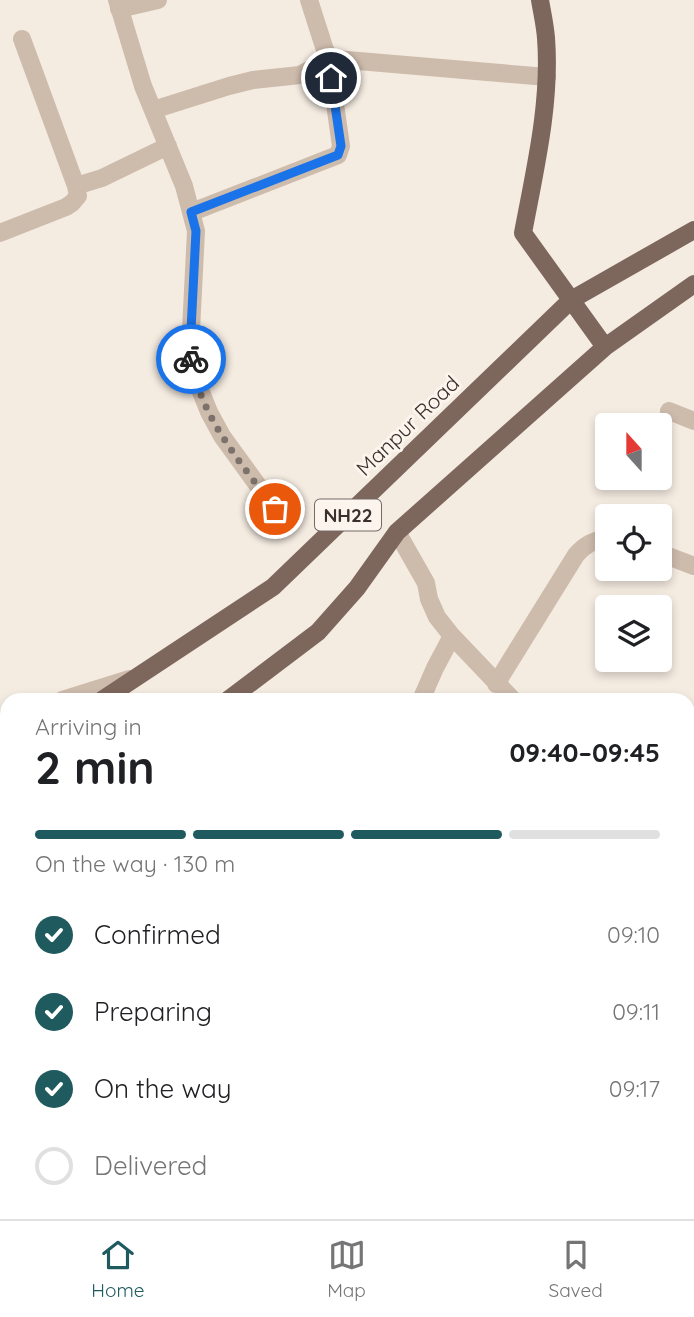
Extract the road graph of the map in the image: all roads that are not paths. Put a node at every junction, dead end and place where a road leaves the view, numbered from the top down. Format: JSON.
{"nodes":[{"id":1,"x":158,"y":0,"type":"edge"},
{"id":2,"x":309,"y":0,"type":"edge"},
{"id":3,"x":540,"y":0,"type":"edge"},
{"id":4,"x":118,"y":5,"type":"edge"},
{"id":5,"x":22,"y":39,"type":"dead end"},
{"id":6,"x":328,"y":55,"type":"junction"},
{"id":7,"x":547,"y":77,"type":"junction"},
{"id":8,"x":153,"y":110,"type":"junction"},
{"id":9,"x":168,"y":146,"type":"junction"},
{"id":10,"x":76,"y":186,"type":"junction"},
{"id":11,"x":191,"y":212,"type":"junction"},
{"id":12,"x":694,"y":230,"type":"edge"},
{"id":13,"x":0,"y":233,"type":"edge"},
{"id":14,"x":694,"y":284,"type":"edge"},
{"id":15,"x":571,"y":300,"type":"junction"},
{"id":16,"x":605,"y":347,"type":"junction"},
{"id":17,"x":669,"y":411,"type":"dead end"},
{"id":18,"x":694,"y":421,"type":"edge"},
{"id":19,"x":275,"y":509,"type":"dead end"},
{"id":20,"x":397,"y":532,"type":"junction"},
{"id":21,"x":595,"y":540,"type":"edge"},
{"id":22,"x":672,"y":558,"type":"edge"},
{"id":23,"x":694,"y":566,"type":"edge"},
{"id":24,"x":452,"y":636,"type":"junction"},
{"id":25,"x":139,"y":676,"type":"junction"},
{"id":26,"x":496,"y":684,"type":"junction"},
{"id":27,"x":84,"y":693,"type":"edge"},
{"id":28,"x":113,"y":693,"type":"edge"},
{"id":29,"x":237,"y":693,"type":"edge"},
{"id":30,"x":424,"y":693,"type":"edge"},
{"id":31,"x":506,"y":693,"type":"edge"}],
"edges":[{"from":1,"to":4,"type":"street"},
{"from":2,"to":6,"type":"street"},
{"from":3,"to":7,"type":"main road"},
{"from":4,"to":8,"type":"street"},
{"from":5,"to":10,"type":"street"},
{"from":6,"to":7,"type":"street"},
{"from":6,"to":8,"type":"street"},
{"from":6,"to":11,"type":"street"},
{"from":7,"to":15,"type":"main road"},
{"from":8,"to":9,"type":"street"},
{"from":9,"to":10,"type":"street"},
{"from":9,"to":11,"type":"street"},
{"from":10,"to":13,"type":"street"},
{"from":11,"to":19,"type":"street"},
{"from":12,"to":15,"type":"main road","name":"Manpur Road"},
{"from":14,"to":16,"type":"main road"},
{"from":15,"to":16,"type":"main road"},
{"from":15,"to":25,"type":"main road","name":"Manpur Road","number":"NH22"},
{"from":16,"to":20,"type":"main road","number":"NH22"},
{"from":17,"to":18,"type":"street"},
{"from":20,"to":24,"type":"street"},
{"from":20,"to":29,"type":"main road","number":"NH22"},
{"from":21,"to":26,"type":"street"},
{"from":22,"to":23,"type":"street"},
{"from":24,"to":26,"type":"street"},
{"from":24,"to":30,"type":"street"},
{"from":25,"to":27,"type":"street"},
{"from":25,"to":28,"type":"main road","name":"Manpur Road","number":"NH22"},
{"from":26,"to":31,"type":"street"}]}
